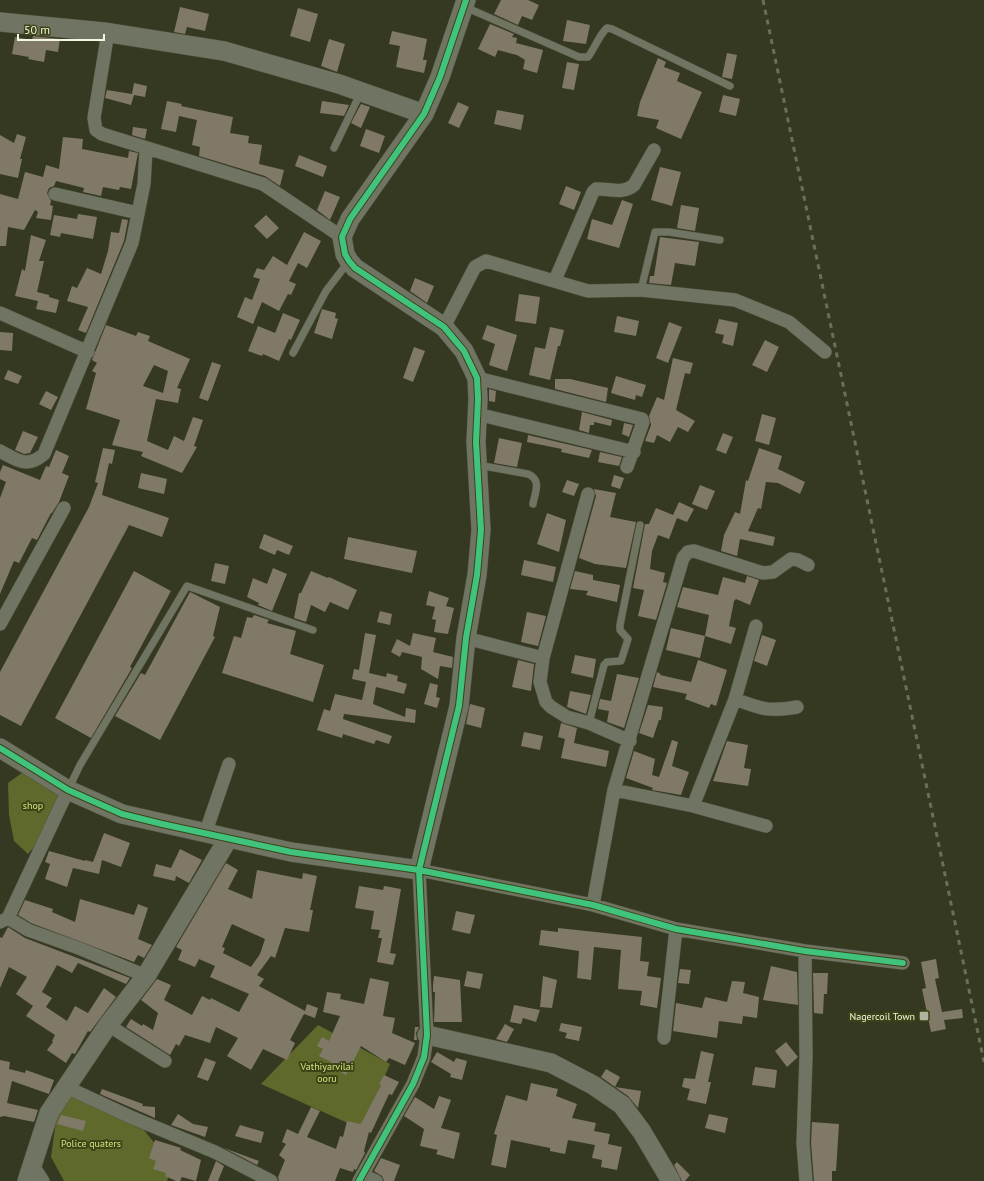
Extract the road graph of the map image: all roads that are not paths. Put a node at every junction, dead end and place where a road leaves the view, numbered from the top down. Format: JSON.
{"nodes":[{"id":1,"x":466,"y":3,"type":"edge"},
{"id":2,"x":0,"y":22,"type":"edge"},
{"id":3,"x":108,"y":32,"type":"junction"},
{"id":4,"x":730,"y":86,"type":"dead end"},
{"id":5,"x":361,"y":91,"type":"junction"},
{"id":6,"x":424,"y":114,"type":"junction"},
{"id":7,"x":334,"y":148,"type":"dead end"},
{"id":8,"x":146,"y":150,"type":"junction"},
{"id":9,"x":654,"y":150,"type":"dead end"},
{"id":10,"x":55,"y":194,"type":"dead end"},
{"id":11,"x":138,"y":213,"type":"junction"},
{"id":12,"x":342,"y":237,"type":"junction"},
{"id":13,"x":720,"y":240,"type":"dead end"},
{"id":14,"x":349,"y":261,"type":"junction"},
{"id":15,"x":555,"y":280,"type":"junction"},
{"id":16,"x":641,"y":290,"type":"junction"},
{"id":17,"x":0,"y":313,"type":"edge"},
{"id":18,"x":444,"y":327,"type":"junction"},
{"id":19,"x":88,"y":352,"type":"junction"},
{"id":20,"x":825,"y":352,"type":"dead end"},
{"id":21,"x":293,"y":353,"type":"dead end"},
{"id":22,"x":477,"y":378,"type":"junction"},
{"id":23,"x":477,"y":414,"type":"junction"},
{"id":24,"x":634,"y":452,"type":"junction"},
{"id":25,"x":1,"y":454,"type":"edge"},
{"id":26,"x":478,"y":465,"type":"junction"},
{"id":27,"x":627,"y":467,"type":"dead end"},
{"id":28,"x":588,"y":494,"type":"dead end"},
{"id":29,"x":534,"y":504,"type":"dead end"},
{"id":30,"x":64,"y":508,"type":"dead end"},
{"id":31,"x":640,"y":525,"type":"dead end"},
{"id":32,"x":808,"y":565,"type":"dead end"},
{"id":33,"x":0,"y":624,"type":"edge"},
{"id":34,"x":756,"y":626,"type":"dead end"},
{"id":35,"x":313,"y":630,"type":"dead end"},
{"id":36,"x":466,"y":638,"type":"junction"},
{"id":37,"x":543,"y":658,"type":"junction"},
{"id":38,"x":735,"y":699,"type":"junction"},
{"id":39,"x":797,"y":706,"type":"dead end"},
{"id":40,"x":589,"y":723,"type":"junction"},
{"id":41,"x":630,"y":741,"type":"junction"},
{"id":42,"x":0,"y":748,"type":"edge"},
{"id":43,"x":229,"y":764,"type":"dead end"},
{"id":44,"x":71,"y":784,"type":"junction"},
{"id":45,"x":614,"y":790,"type":"junction"},
{"id":46,"x":694,"y":806,"type":"junction"},
{"id":47,"x":766,"y":826,"type":"dead end"},
{"id":48,"x":205,"y":834,"type":"junction"},
{"id":49,"x":228,"y":839,"type":"junction"},
{"id":50,"x":419,"y":870,"type":"junction"},
{"id":51,"x":593,"y":905,"type":"junction"},
{"id":52,"x":4,"y":920,"type":"edge"},
{"id":53,"x":676,"y":929,"type":"junction"},
{"id":54,"x":805,"y":951,"type":"junction"},
{"id":55,"x":903,"y":963,"type":"dead end"},
{"id":56,"x":146,"y":976,"type":"junction"},
{"id":57,"x":108,"y":1026,"type":"junction"},
{"id":58,"x":427,"y":1035,"type":"junction"},
{"id":59,"x":664,"y":1038,"type":"dead end"},
{"id":60,"x":165,"y":1061,"type":"dead end"},
{"id":61,"x":66,"y":1087,"type":"junction"},
{"id":62,"x":29,"y":1172,"type":"edge"},
{"id":63,"x":360,"y":1178,"type":"edge"},
{"id":64,"x":43,"y":1181,"type":"edge"},
{"id":65,"x":271,"y":1181,"type":"edge"},
{"id":66,"x":376,"y":1181,"type":"edge"},
{"id":67,"x":671,"y":1181,"type":"edge"},
{"id":68,"x":806,"y":1181,"type":"edge"}],
"edges":[{"from":1,"to":4,"type":"lane"},
{"from":1,"to":6,"type":"street"},
{"from":2,"to":3,"type":"street"},
{"from":3,"to":5,"type":"street"},
{"from":3,"to":8,"type":"street"},
{"from":5,"to":6,"type":"street"},
{"from":5,"to":7,"type":"lane"},
{"from":6,"to":12,"type":"street"},
{"from":8,"to":11,"type":"street"},
{"from":8,"to":12,"type":"street"},
{"from":9,"to":15,"type":"street"},
{"from":10,"to":11,"type":"street"},
{"from":11,"to":19,"type":"street"},
{"from":12,"to":14,"type":"street"},
{"from":13,"to":16,"type":"lane"},
{"from":14,"to":18,"type":"street"},
{"from":14,"to":21,"type":"lane"},
{"from":15,"to":16,"type":"street"},
{"from":15,"to":18,"type":"street"},
{"from":16,"to":20,"type":"street"},
{"from":17,"to":19,"type":"street"},
{"from":18,"to":22,"type":"street"},
{"from":19,"to":25,"type":"street"},
{"from":22,"to":23,"type":"street"},
{"from":22,"to":24,"type":"street"},
{"from":23,"to":24,"type":"street"},
{"from":23,"to":26,"type":"street"},
{"from":24,"to":27,"type":"street"},
{"from":26,"to":29,"type":"lane"},
{"from":26,"to":36,"type":"street"},
{"from":28,"to":37,"type":"street"},
{"from":30,"to":33,"type":"street"},
{"from":31,"to":40,"type":"lane"},
{"from":32,"to":41,"type":"street"},
{"from":34,"to":38,"type":"street"},
{"from":35,"to":44,"type":"lane"},
{"from":36,"to":37,"type":"street"},
{"from":36,"to":50,"type":"street"},
{"from":37,"to":40,"type":"street"},
{"from":38,"to":39,"type":"street"},
{"from":38,"to":46,"type":"street"},
{"from":40,"to":41,"type":"street"},
{"from":41,"to":45,"type":"street"},
{"from":42,"to":44,"type":"street"},
{"from":43,"to":48,"type":"street"},
{"from":44,"to":48,"type":"street"},
{"from":44,"to":52,"type":"street"},
{"from":45,"to":46,"type":"street"},
{"from":45,"to":51,"type":"street"},
{"from":46,"to":47,"type":"street"},
{"from":48,"to":49,"type":"street"},
{"from":49,"to":50,"type":"street"},
{"from":49,"to":56,"type":"street"},
{"from":50,"to":51,"type":"street"},
{"from":50,"to":58,"type":"street"},
{"from":51,"to":53,"type":"street"},
{"from":52,"to":56,"type":"street"},
{"from":53,"to":54,"type":"street"},
{"from":53,"to":59,"type":"street"},
{"from":54,"to":55,"type":"street"},
{"from":54,"to":68,"type":"street"},
{"from":56,"to":57,"type":"street"},
{"from":57,"to":60,"type":"street"},
{"from":57,"to":61,"type":"street"},
{"from":58,"to":63,"type":"street"},
{"from":58,"to":67,"type":"street"},
{"from":61,"to":62,"type":"street"},
{"from":61,"to":65,"type":"street"},
{"from":62,"to":64,"type":"street"},
{"from":63,"to":66,"type":"street"}]}
